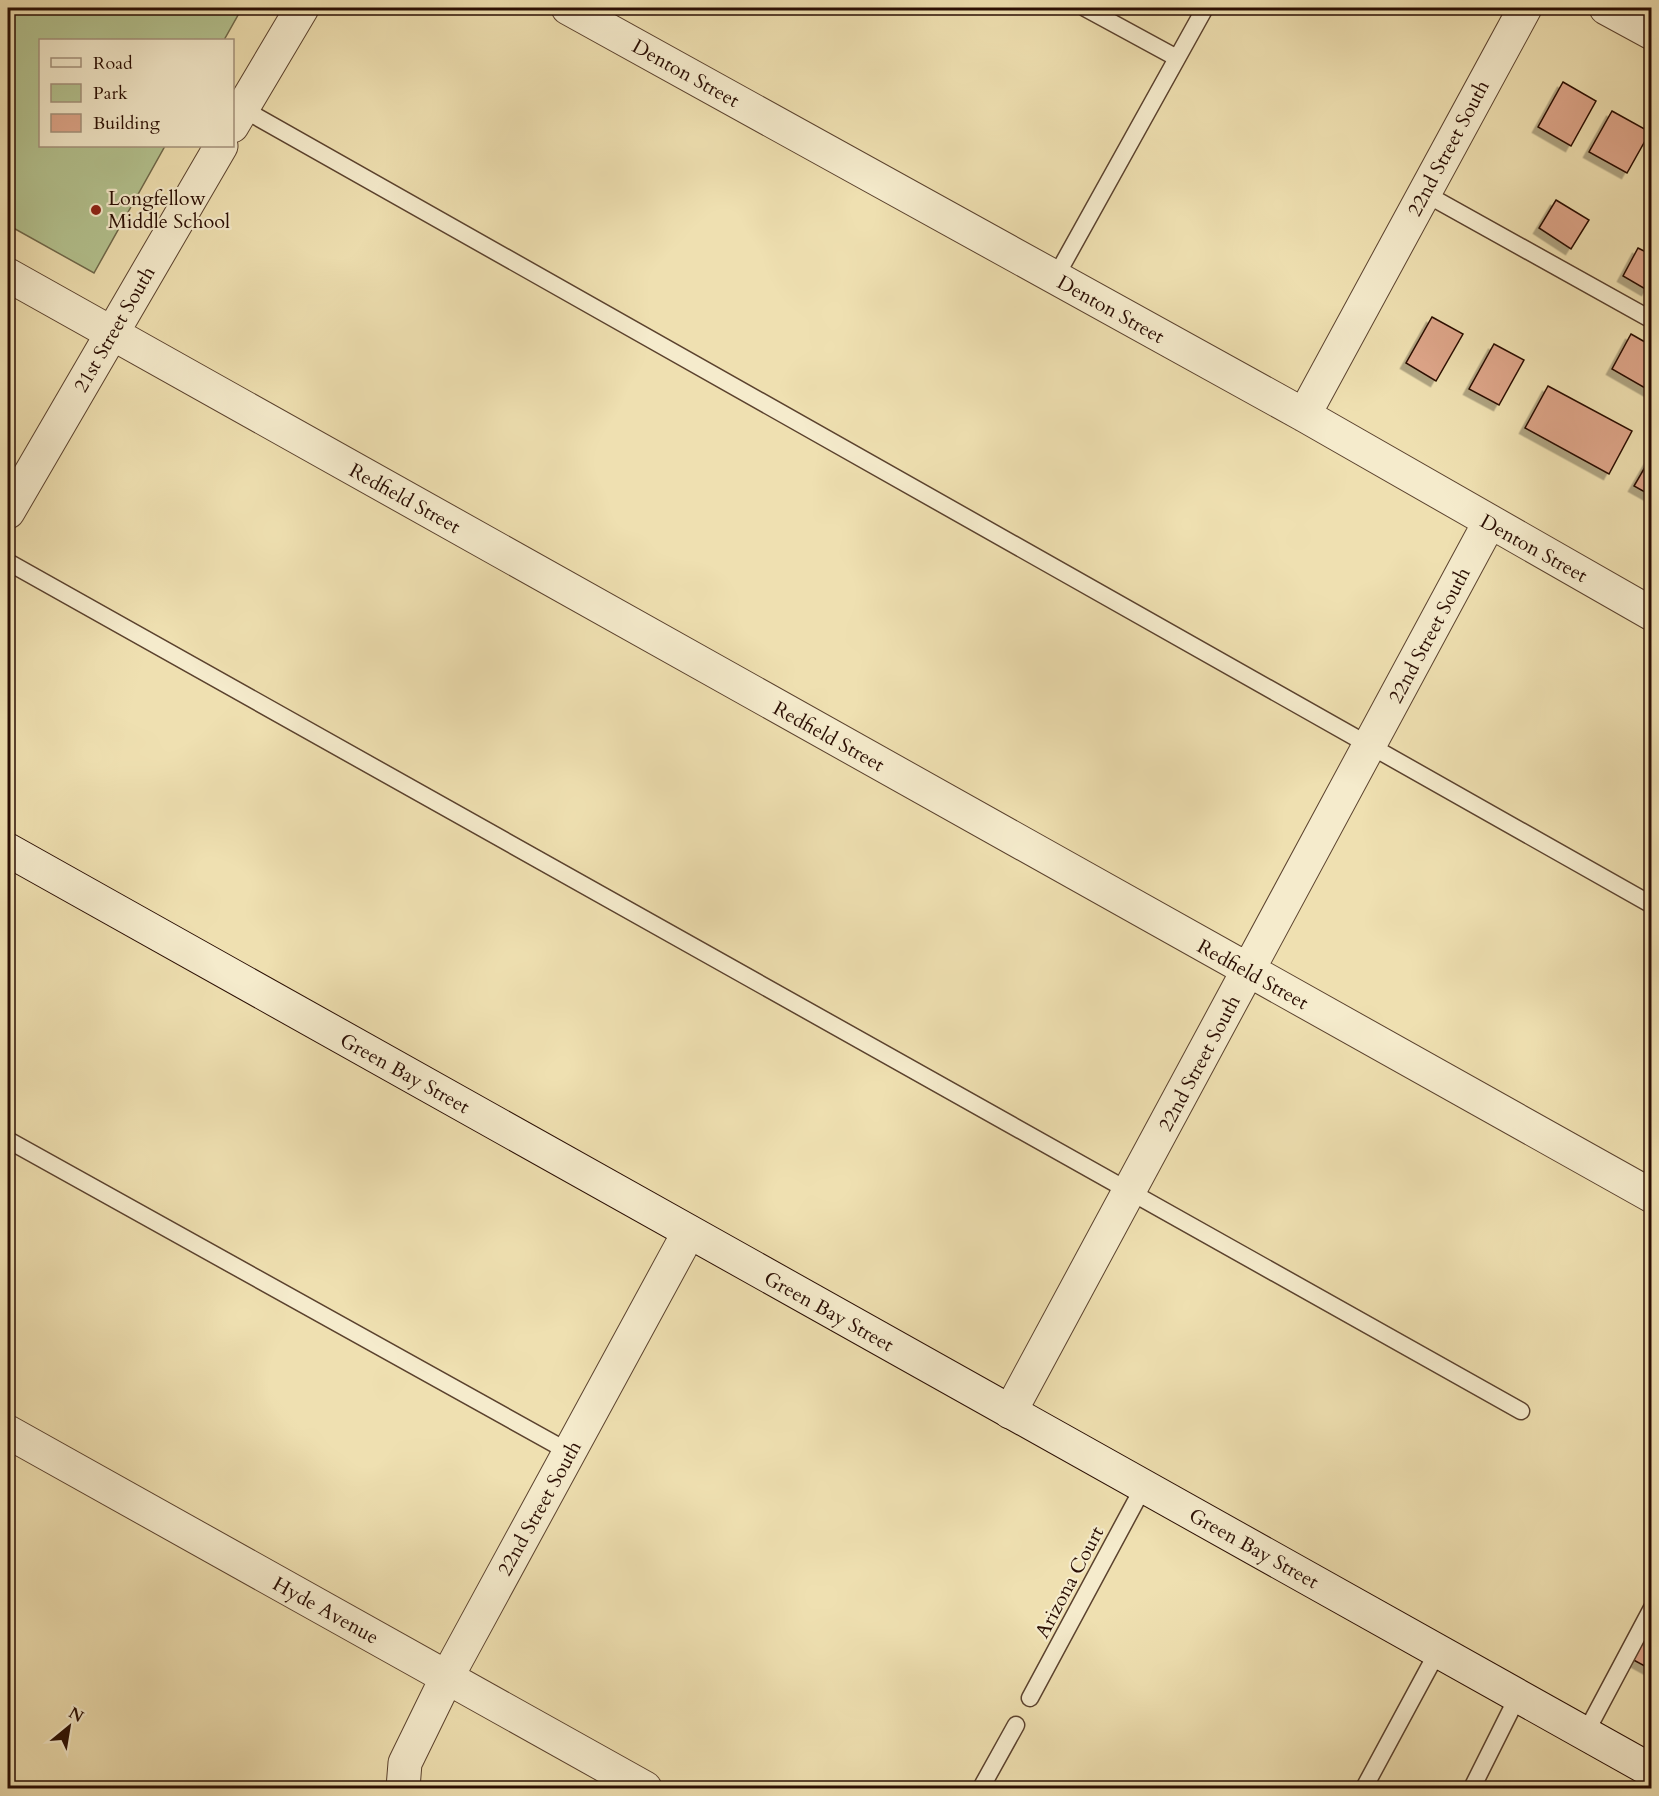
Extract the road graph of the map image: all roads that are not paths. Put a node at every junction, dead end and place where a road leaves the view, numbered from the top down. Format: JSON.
{"nodes":[{"id":1,"x":302,"y":8,"type":"edge"},
{"id":2,"x":568,"y":8,"type":"edge"},
{"id":3,"x":1085,"y":8,"type":"edge"},
{"id":4,"x":1205,"y":8,"type":"edge"},
{"id":5,"x":1525,"y":8,"type":"edge"},
{"id":6,"x":1606,"y":8,"type":"edge"},
{"id":7,"x":1652,"y":33,"type":"edge"},
{"id":8,"x":1177,"y":58,"type":"junction"},
{"id":9,"x":238,"y":117,"type":"edge"},
{"id":10,"x":220,"y":147,"type":"edge"},
{"id":11,"x":1424,"y":193,"type":"junction"},
{"id":12,"x":8,"y":275,"type":"edge"},
{"id":13,"x":1055,"y":278,"type":"junction"},
{"id":14,"x":1652,"y":320,"type":"edge"},
{"id":15,"x":112,"y":334,"type":"junction"},
{"id":16,"x":1304,"y":416,"type":"junction"},
{"id":17,"x":8,"y":512,"type":"edge"},
{"id":18,"x":1489,"y":523,"type":"junction"},
{"id":19,"x":8,"y":562,"type":"edge"},
{"id":20,"x":1652,"y":614,"type":"edge"},
{"id":21,"x":1370,"y":745,"type":"junction"},
{"id":22,"x":8,"y":850,"type":"edge"},
{"id":23,"x":1652,"y":905,"type":"edge"},
{"id":24,"x":1249,"y":972,"type":"junction"},
{"id":25,"x":8,"y":1140,"type":"edge"},
{"id":26,"x":1130,"y":1190,"type":"junction"},
{"id":27,"x":1652,"y":1196,"type":"edge"},
{"id":28,"x":689,"y":1232,"type":"junction"},
{"id":29,"x":1521,"y":1411,"type":"dead end"},
{"id":30,"x":1010,"y":1412,"type":"junction"},
{"id":31,"x":8,"y":1432,"type":"edge"},
{"id":32,"x":569,"y":1452,"type":"junction"},
{"id":33,"x":1144,"y":1486,"type":"junction"},
{"id":34,"x":1652,"y":1608,"type":"edge"},
{"id":35,"x":1438,"y":1651,"type":"junction"},
{"id":36,"x":447,"y":1677,"type":"junction"},
{"id":37,"x":1518,"y":1696,"type":"junction"},
{"id":38,"x":1030,"y":1698,"type":"dead end"},
{"id":39,"x":1016,"y":1725,"type":"dead end"},
{"id":40,"x":1586,"y":1734,"type":"junction"},
{"id":41,"x":1652,"y":1771,"type":"edge"},
{"id":42,"x":403,"y":1788,"type":"edge"},
{"id":43,"x":645,"y":1788,"type":"edge"},
{"id":44,"x":981,"y":1788,"type":"edge"},
{"id":45,"x":1364,"y":1788,"type":"edge"},
{"id":46,"x":1472,"y":1788,"type":"edge"}],
"edges":[{"from":1,"to":9,"type":"street"},
{"from":2,"to":13,"type":"street","name":"Denton Street"},
{"from":3,"to":8,"type":"lane"},
{"from":4,"to":8,"type":"lane"},
{"from":5,"to":11,"type":"street","name":"22nd Street South"},
{"from":6,"to":7,"type":"street"},
{"from":8,"to":13,"type":"lane"},
{"from":9,"to":21,"type":"lane"},
{"from":10,"to":15,"type":"street","name":"21st Street South"},
{"from":11,"to":14,"type":"lane"},
{"from":11,"to":16,"type":"street","name":"22nd Street South"},
{"from":12,"to":15,"type":"street","name":"Redfield Street"},
{"from":13,"to":16,"type":"street","name":"Denton Street"},
{"from":15,"to":17,"type":"street","name":"21st Street South"},
{"from":15,"to":24,"type":"street","name":"Redfield Street"},
{"from":16,"to":18,"type":"street","name":"Denton Street"},
{"from":18,"to":20,"type":"street","name":"Denton Street"},
{"from":18,"to":21,"type":"street","name":"22nd Street South"},
{"from":19,"to":26,"type":"lane"},
{"from":21,"to":23,"type":"lane"},
{"from":21,"to":24,"type":"street","name":"22nd Street South"},
{"from":22,"to":28,"type":"street","name":"Green Bay Street"},
{"from":24,"to":26,"type":"street","name":"22nd Street South"},
{"from":24,"to":27,"type":"street","name":"Redfield Street"},
{"from":25,"to":32,"type":"lane"},
{"from":26,"to":29,"type":"lane"},
{"from":26,"to":30,"type":"street","name":"22nd Street South"},
{"from":28,"to":30,"type":"street","name":"Green Bay Street"},
{"from":28,"to":32,"type":"street","name":"22nd Street South"},
{"from":30,"to":33,"type":"street","name":"Green Bay Street"},
{"from":31,"to":36,"type":"street","name":"Hyde Avenue"},
{"from":32,"to":36,"type":"street","name":"22nd Street South"},
{"from":33,"to":35,"type":"street","name":"Green Bay Street"},
{"from":33,"to":38,"type":"lane","name":"Arizona Court"},
{"from":34,"to":40,"type":"lane"},
{"from":35,"to":37,"type":"street","name":"Green Bay Street"},
{"from":35,"to":45,"type":"lane"},
{"from":36,"to":42,"type":"street","name":"22nd Street South"},
{"from":36,"to":43,"type":"street","name":"Hyde Avenue"},
{"from":37,"to":40,"type":"street","name":"Green Bay Street"},
{"from":37,"to":46,"type":"lane"},
{"from":39,"to":44,"type":"lane"},
{"from":40,"to":41,"type":"street","name":"Green Bay Street"}]}
